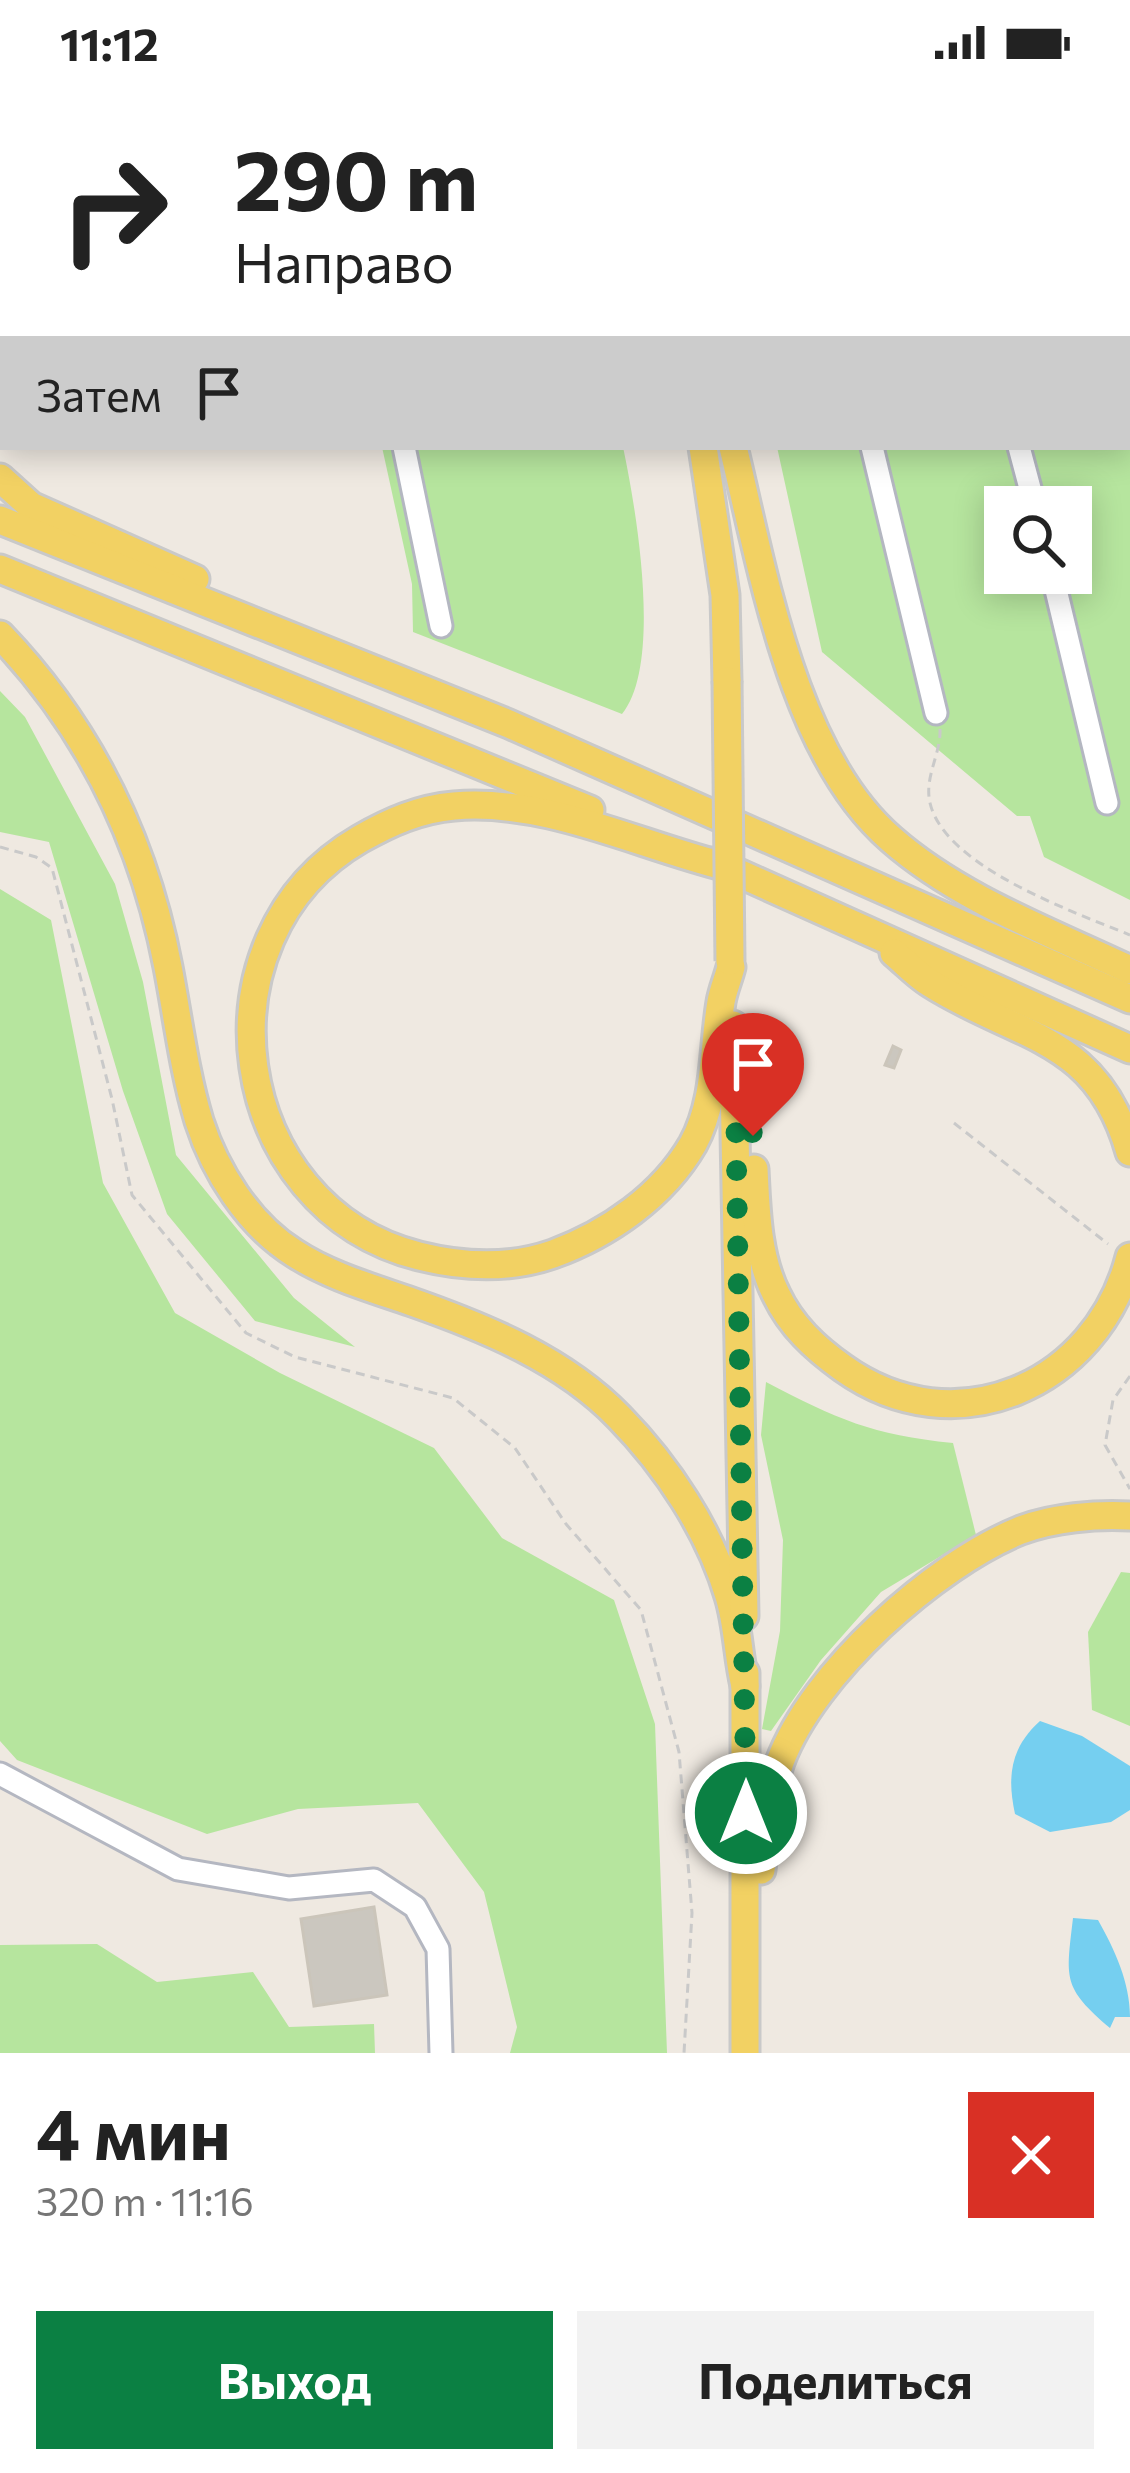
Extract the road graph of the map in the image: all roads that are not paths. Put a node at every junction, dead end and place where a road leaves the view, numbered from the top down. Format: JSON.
{"nodes":[{"id":1,"x":405,"y":450,"type":"edge"},
{"id":2,"x":704,"y":450,"type":"edge"},
{"id":3,"x":734,"y":450,"type":"edge"},
{"id":4,"x":873,"y":450,"type":"edge"},
{"id":5,"x":1020,"y":450,"type":"edge"},
{"id":6,"x":0,"y":478,"type":"edge"},
{"id":7,"x":1029,"y":486,"type":"edge"},
{"id":8,"x":0,"y":520,"type":"edge"},
{"id":9,"x":0,"y":569,"type":"edge"},
{"id":10,"x":1057,"y":594,"type":"edge"},
{"id":11,"x":441,"y":626,"type":"dead end"},
{"id":12,"x":0,"y":635,"type":"edge"},
{"id":13,"x":386,"y":676,"type":"junction"},
{"id":14,"x":936,"y":713,"type":"road end"},
{"id":15,"x":1108,"y":803,"type":"dead end"},
{"id":16,"x":727,"y":867,"type":"junction"},
{"id":17,"x":868,"y":931,"type":"junction"},
{"id":18,"x":731,"y":964,"type":"junction"},
{"id":19,"x":1130,"y":970,"type":"edge"},
{"id":20,"x":1130,"y":998,"type":"edge"},
{"id":21,"x":1130,"y":1049,"type":"edge"},
{"id":22,"x":735,"y":1058,"type":"junction"},
{"id":23,"x":1130,"y":1152,"type":"edge"},
{"id":24,"x":1130,"y":1259,"type":"edge"},
{"id":25,"x":1130,"y":1516,"type":"edge"},
{"id":26,"x":745,"y":1686,"type":"junction"},
{"id":27,"x":0,"y":1774,"type":"edge"},
{"id":28,"x":747,"y":1982,"type":"junction"},
{"id":29,"x":442,"y":2053,"type":"edge"},
{"id":30,"x":745,"y":2053,"type":"edge"}],
"edges":[{"from":1,"to":11,"type":"lane"},
{"from":2,"to":18,"type":"main road","bridge":true},
{"from":3,"to":19,"type":"main road"},
{"from":4,"to":14,"type":"lane"},
{"from":5,"to":7,"type":"lane"},
{"from":6,"to":13,"type":"main road"},
{"from":8,"to":13,"type":"main road"},
{"from":9,"to":16,"type":"main road"},
{"from":10,"to":15,"type":"lane"},
{"from":12,"to":26,"type":"main road"},
{"from":13,"to":20,"type":"main road"},
{"from":16,"to":17,"type":"main road"},
{"from":16,"to":18,"type":"main road"},
{"from":17,"to":21,"type":"main road"},
{"from":17,"to":23,"type":"main road"},
{"from":18,"to":22,"type":"main road"},
{"from":22,"to":24,"type":"main road"},
{"from":22,"to":26,"type":"main road"},
{"from":25,"to":28,"type":"main road"},
{"from":26,"to":28,"type":"main road"},
{"from":27,"to":29,"type":"lane"},
{"from":28,"to":30,"type":"main road"}]}
